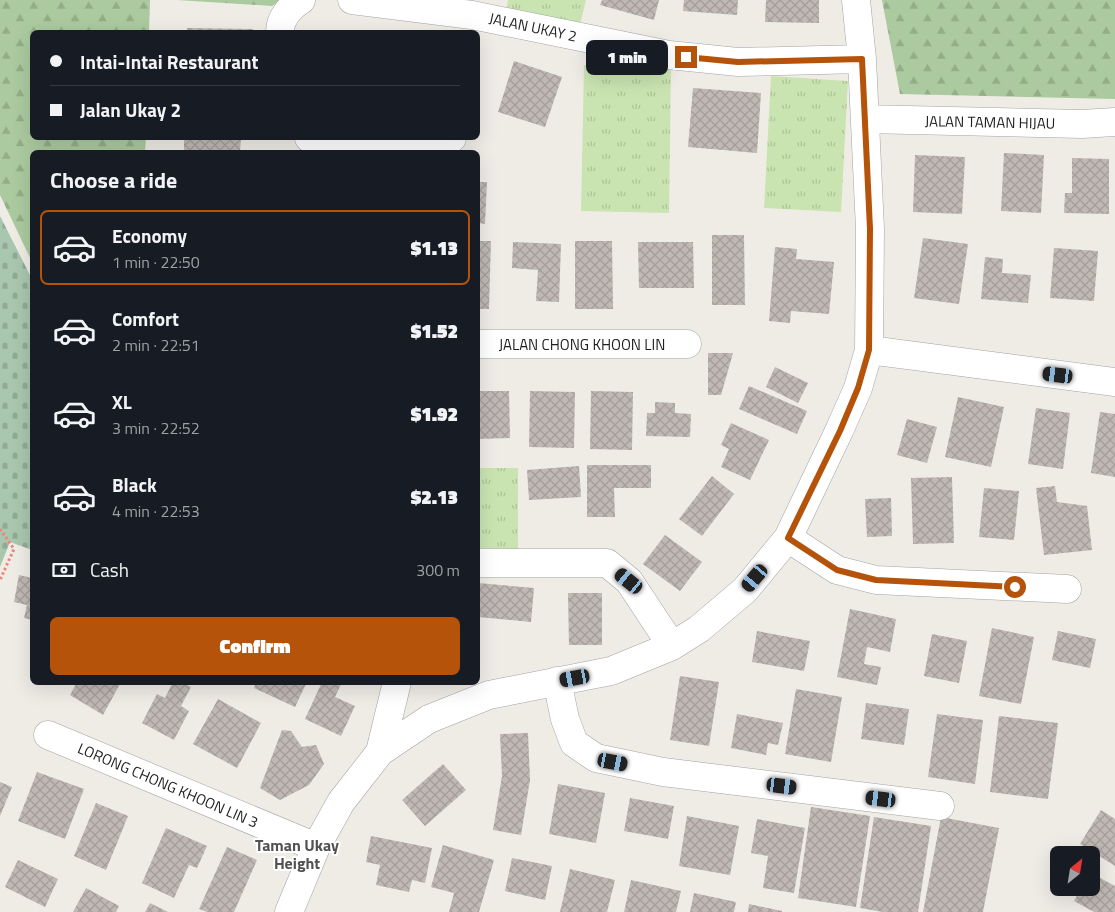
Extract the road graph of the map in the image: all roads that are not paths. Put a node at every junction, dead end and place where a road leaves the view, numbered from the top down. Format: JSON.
{"nodes":[{"id":1,"x":301,"y":0,"type":"edge"},
{"id":2,"x":352,"y":0,"type":"edge"},
{"id":3,"x":856,"y":0,"type":"edge"},
{"id":4,"x":472,"y":24,"type":"edge"},
{"id":5,"x":280,"y":30,"type":"edge"},
{"id":6,"x":862,"y":59,"type":"junction"},
{"id":7,"x":865,"y":120,"type":"junction"},
{"id":8,"x":1115,"y":122,"type":"edge"},
{"id":9,"x":347,"y":140,"type":"edge"},
{"id":10,"x":449,"y":140,"type":"edge"},
{"id":11,"x":480,"y":344,"type":"edge"},
{"id":12,"x":687,"y":344,"type":"dead end"},
{"id":13,"x":869,"y":350,"type":"junction"},
{"id":14,"x":1115,"y":382,"type":"edge"},
{"id":15,"x":788,"y":538,"type":"junction"},
{"id":16,"x":480,"y":563,"type":"edge"},
{"id":17,"x":1068,"y":589,"type":"dead end"},
{"id":18,"x":672,"y":646,"type":"junction"},
{"id":19,"x":557,"y":681,"type":"junction"},
{"id":20,"x":396,"y":685,"type":"edge"},
{"id":21,"x":477,"y":689,"type":"edge"},
{"id":22,"x":48,"y":735,"type":"dead end"},
{"id":23,"x":380,"y":752,"type":"junction"},
{"id":24,"x":940,"y":806,"type":"dead end"},
{"id":25,"x":316,"y":847,"type":"junction"},
{"id":26,"x":289,"y":912,"type":"edge"}],
"edges":[{"from":1,"to":5,"type":"street"},
{"from":2,"to":4,"type":"street","name":"JALAN UKAY 2"},
{"from":3,"to":6,"type":"street"},
{"from":4,"to":6,"type":"street","name":"JALAN UKAY 2"},
{"from":6,"to":7,"type":"street"},
{"from":7,"to":8,"type":"street","name":"JALAN TAMAN HIJAU"},
{"from":7,"to":13,"type":"street"},
{"from":9,"to":10,"type":"street"},
{"from":11,"to":12,"type":"street","name":"JALAN CHONG KHOON LIN"},
{"from":13,"to":14,"type":"street"},
{"from":13,"to":15,"type":"street"},
{"from":15,"to":17,"type":"street"},
{"from":15,"to":18,"type":"street"},
{"from":16,"to":18,"type":"street"},
{"from":18,"to":19,"type":"street"},
{"from":19,"to":21,"type":"street"},
{"from":19,"to":24,"type":"street"},
{"from":20,"to":23,"type":"street"},
{"from":21,"to":23,"type":"street"},
{"from":22,"to":25,"type":"street","name":"LORONG CHONG KHOON LIN 3"},
{"from":23,"to":25,"type":"street"},
{"from":25,"to":26,"type":"street"}]}
